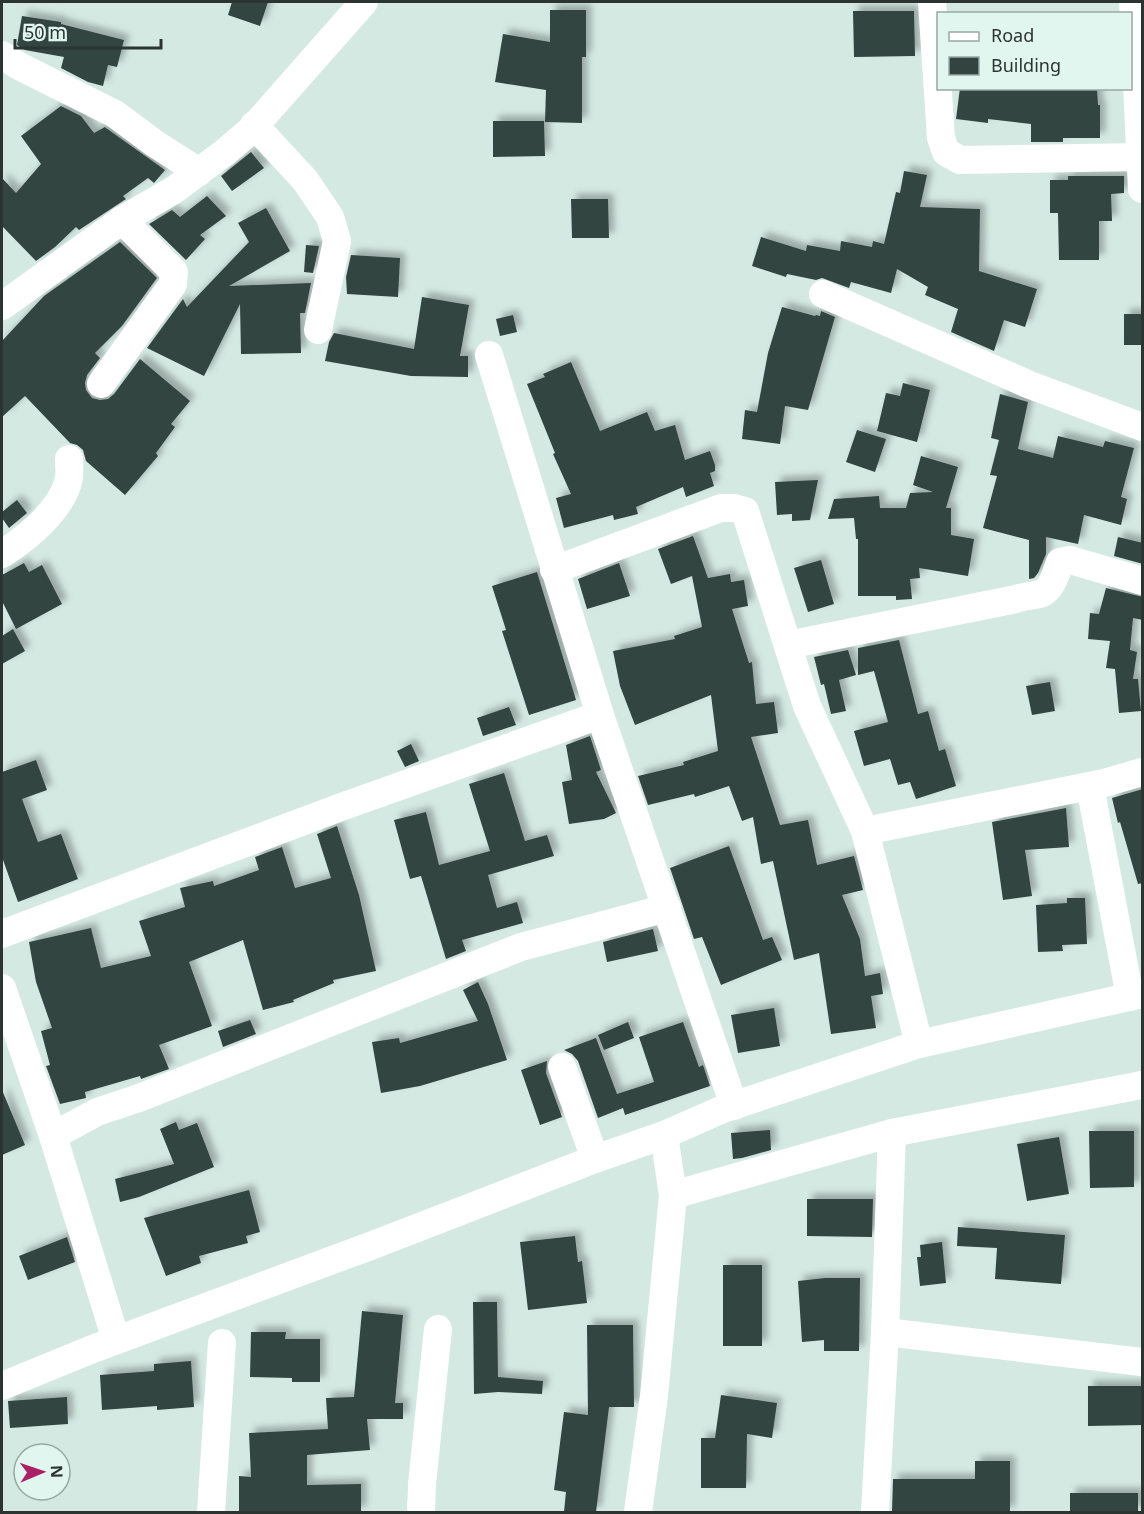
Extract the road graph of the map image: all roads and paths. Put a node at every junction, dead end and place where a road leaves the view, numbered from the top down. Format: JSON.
{"nodes":[{"id":1,"x":363,"y":2,"type":"edge"},
{"id":2,"x":932,"y":2,"type":"edge"},
{"id":3,"x":1133,"y":2,"type":"edge"},
{"id":4,"x":2,"y":55,"type":"edge"},
{"id":5,"x":937,"y":78,"type":"edge"},
{"id":6,"x":938,"y":90,"type":"edge"},
{"id":7,"x":254,"y":125,"type":"junction"},
{"id":8,"x":1142,"y":157,"type":"edge"},
{"id":9,"x":199,"y":172,"type":"junction"},
{"id":10,"x":1143,"y":189,"type":"edge"},
{"id":11,"x":122,"y":220,"type":"junction"},
{"id":12,"x":823,"y":294,"type":"dead end"},
{"id":13,"x":2,"y":306,"type":"edge"},
{"id":14,"x":318,"y":330,"type":"dead end"},
{"id":15,"x":489,"y":355,"type":"dead end"},
{"id":16,"x":101,"y":384,"type":"dead end"},
{"id":17,"x":1143,"y":427,"type":"edge"},
{"id":18,"x":69,"y":459,"type":"dead end"},
{"id":19,"x":2,"y":554,"type":"edge"},
{"id":20,"x":554,"y":570,"type":"junction"},
{"id":21,"x":1143,"y":581,"type":"edge"},
{"id":22,"x":788,"y":645,"type":"junction"},
{"id":23,"x":600,"y":716,"type":"junction"},
{"id":24,"x":1143,"y":772,"type":"edge"},
{"id":25,"x":1090,"y":786,"type":"junction"},
{"id":26,"x":866,"y":831,"type":"junction"},
{"id":27,"x":667,"y":908,"type":"junction"},
{"id":28,"x":2,"y":934,"type":"edge"},
{"id":29,"x":2,"y":988,"type":"edge"},
{"id":30,"x":1136,"y":995,"type":"edge"},
{"id":31,"x":919,"y":1044,"type":"junction"},
{"id":32,"x":562,"y":1068,"type":"dead end"},
{"id":33,"x":1143,"y":1085,"type":"edge"},
{"id":34,"x":734,"y":1106,"type":"junction"},
{"id":35,"x":891,"y":1133,"type":"junction"},
{"id":36,"x":664,"y":1135,"type":"junction"},
{"id":37,"x":53,"y":1136,"type":"junction"},
{"id":38,"x":595,"y":1159,"type":"junction"},
{"id":39,"x":673,"y":1195,"type":"junction"},
{"id":40,"x":438,"y":1329,"type":"dead end"},
{"id":41,"x":885,"y":1332,"type":"junction"},
{"id":42,"x":116,"y":1341,"type":"junction"},
{"id":43,"x":222,"y":1343,"type":"dead end"},
{"id":44,"x":1143,"y":1362,"type":"edge"},
{"id":45,"x":2,"y":1386,"type":"edge"},
{"id":46,"x":211,"y":1512,"type":"edge"},
{"id":47,"x":421,"y":1512,"type":"edge"},
{"id":48,"x":638,"y":1512,"type":"edge"},
{"id":49,"x":875,"y":1512,"type":"edge"}],
"edges":[{"from":1,"to":7,"type":"street"},
{"from":2,"to":5,"type":"street"},
{"from":3,"to":8,"type":"street"},
{"from":4,"to":9,"type":"street"},
{"from":6,"to":8,"type":"street"},
{"from":7,"to":9,"type":"street"},
{"from":7,"to":14,"type":"street"},
{"from":8,"to":10,"type":"street"},
{"from":9,"to":11,"type":"street"},
{"from":11,"to":13,"type":"street"},
{"from":11,"to":16,"type":"street"},
{"from":12,"to":17,"type":"street"},
{"from":15,"to":20,"type":"street"},
{"from":18,"to":19,"type":"street"},
{"from":20,"to":22,"type":"street"},
{"from":20,"to":23,"type":"street"},
{"from":21,"to":22,"type":"street"},
{"from":22,"to":26,"type":"street"},
{"from":23,"to":27,"type":"street"},
{"from":23,"to":28,"type":"street"},
{"from":24,"to":25,"type":"street"},
{"from":25,"to":26,"type":"street"},
{"from":25,"to":30,"type":"street"},
{"from":26,"to":31,"type":"street"},
{"from":27,"to":34,"type":"street"},
{"from":27,"to":37,"type":"street"},
{"from":29,"to":37,"type":"street"},
{"from":30,"to":31,"type":"street"},
{"from":31,"to":34,"type":"street"},
{"from":32,"to":38,"type":"street"},
{"from":33,"to":35,"type":"street"},
{"from":34,"to":36,"type":"street"},
{"from":35,"to":39,"type":"street"},
{"from":35,"to":41,"type":"street"},
{"from":36,"to":38,"type":"street"},
{"from":36,"to":39,"type":"street"},
{"from":37,"to":42,"type":"street"},
{"from":38,"to":42,"type":"street"},
{"from":39,"to":48,"type":"street"},
{"from":40,"to":47,"type":"street"},
{"from":41,"to":44,"type":"street"},
{"from":41,"to":49,"type":"street"},
{"from":42,"to":45,"type":"street"},
{"from":43,"to":46,"type":"street"}]}
